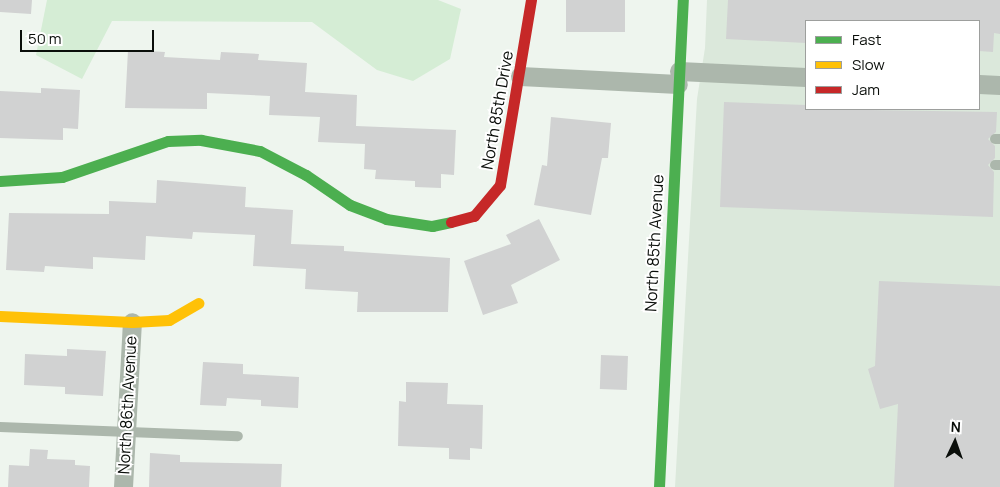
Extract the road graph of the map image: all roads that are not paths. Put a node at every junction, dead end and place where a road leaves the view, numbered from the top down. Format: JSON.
{"nodes":[{"id":1,"x":531,"y":0,"type":"edge"},
{"id":2,"x":683,"y":0,"type":"edge"},
{"id":3,"x":520,"y":76,"type":"junction"},
{"id":4,"x":805,"y":77,"type":"edge"},
{"id":5,"x":678,"y":78,"type":"junction"},
{"id":6,"x":980,"y":84,"type":"edge"},
{"id":7,"x":1000,"y":85,"type":"edge"},
{"id":8,"x":0,"y":181,"type":"edge"},
{"id":9,"x":198,"y":304,"type":"dead end"},
{"id":10,"x":0,"y":316,"type":"edge"},
{"id":11,"x":132,"y":322,"type":"junction"},
{"id":12,"x":0,"y":427,"type":"edge"},
{"id":13,"x":126,"y":431,"type":"junction"},
{"id":14,"x":238,"y":436,"type":"dead end"},
{"id":15,"x":123,"y":487,"type":"edge"},
{"id":16,"x":659,"y":487,"type":"edge"}],
"edges":[{"from":1,"to":3,"type":"street","name":"North 85th Drive"},
{"from":2,"to":5,"type":"street","name":"North 85th Avenue"},
{"from":3,"to":5,"type":"street"},
{"from":3,"to":8,"type":"street","name":"North 85th Drive"},
{"from":4,"to":5,"type":"street"},
{"from":5,"to":16,"type":"street","name":"North 85th Avenue"},
{"from":6,"to":7,"type":"street"},
{"from":9,"to":11,"type":"street"},
{"from":10,"to":11,"type":"street"},
{"from":11,"to":13,"type":"street","name":"North 86th Avenue"},
{"from":12,"to":13,"type":"lane"},
{"from":13,"to":14,"type":"lane"},
{"from":13,"to":15,"type":"street","name":"North 86th Avenue"}]}
